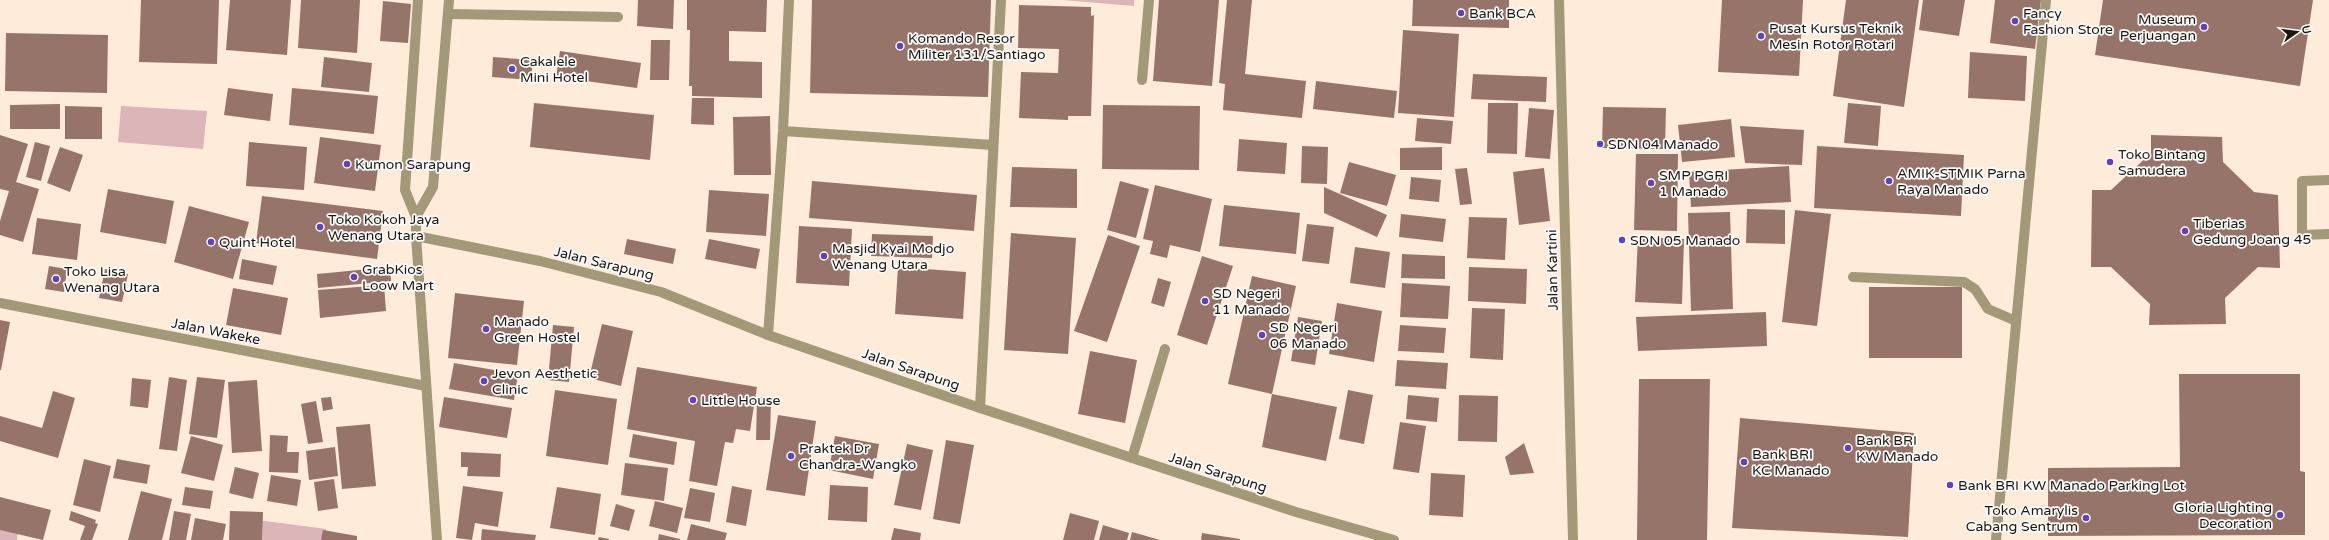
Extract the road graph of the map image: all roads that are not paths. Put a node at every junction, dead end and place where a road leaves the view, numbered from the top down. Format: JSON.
{"nodes":[{"id":1,"x":418,"y":0,"type":"edge"},
{"id":2,"x":449,"y":0,"type":"edge"},
{"id":3,"x":788,"y":0,"type":"edge"},
{"id":4,"x":1001,"y":0,"type":"edge"},
{"id":5,"x":1149,"y":0,"type":"edge"},
{"id":6,"x":1559,"y":0,"type":"edge"},
{"id":7,"x":2046,"y":0,"type":"edge"},
{"id":8,"x":448,"y":14,"type":"junction"},
{"id":9,"x":618,"y":17,"type":"dead end"},
{"id":10,"x":1142,"y":80,"type":"dead end"},
{"id":11,"x":783,"y":131,"type":"junction"},
{"id":12,"x":993,"y":145,"type":"junction"},
{"id":13,"x":2329,"y":180,"type":"edge"},
{"id":14,"x":416,"y":217,"type":"junction"},
{"id":15,"x":2329,"y":234,"type":"edge"},
{"id":16,"x":416,"y":236,"type":"junction"},
{"id":17,"x":1853,"y":277,"type":"dead end"},
{"id":18,"x":0,"y":303,"type":"edge"},
{"id":19,"x":2016,"y":321,"type":"junction"},
{"id":20,"x":768,"y":335,"type":"junction"},
{"id":21,"x":1165,"y":349,"type":"dead end"},
{"id":22,"x":426,"y":386,"type":"junction"},
{"id":23,"x":980,"y":408,"type":"junction"},
{"id":24,"x":1132,"y":458,"type":"junction"},
{"id":25,"x":437,"y":540,"type":"edge"},
{"id":26,"x":1394,"y":540,"type":"edge"},
{"id":27,"x":1573,"y":540,"type":"edge"},
{"id":28,"x":1996,"y":540,"type":"edge"}],
"edges":[{"from":1,"to":14,"type":"street"},
{"from":2,"to":8,"type":"street"},
{"from":3,"to":11,"type":"street"},
{"from":4,"to":12,"type":"street"},
{"from":5,"to":10,"type":"street"},
{"from":6,"to":27,"type":"street","name":"Jalan Kartini"},
{"from":7,"to":19,"type":"street"},
{"from":8,"to":9,"type":"street"},
{"from":8,"to":14,"type":"street"},
{"from":11,"to":12,"type":"street"},
{"from":11,"to":20,"type":"street"},
{"from":12,"to":23,"type":"street"},
{"from":13,"to":15,"type":"street"},
{"from":14,"to":16,"type":"street"},
{"from":16,"to":20,"type":"street","name":"Jalan Sarapung"},
{"from":16,"to":22,"type":"street"},
{"from":17,"to":19,"type":"street"},
{"from":18,"to":22,"type":"street","name":"Jalan Wakeke"},
{"from":19,"to":28,"type":"street"},
{"from":20,"to":23,"type":"street","name":"Jalan Sarapung"},
{"from":21,"to":24,"type":"street"},
{"from":22,"to":25,"type":"street"},
{"from":23,"to":24,"type":"street","name":"Jalan Sarapung"},
{"from":24,"to":26,"type":"street","name":"Jalan Sarapung"}]}
